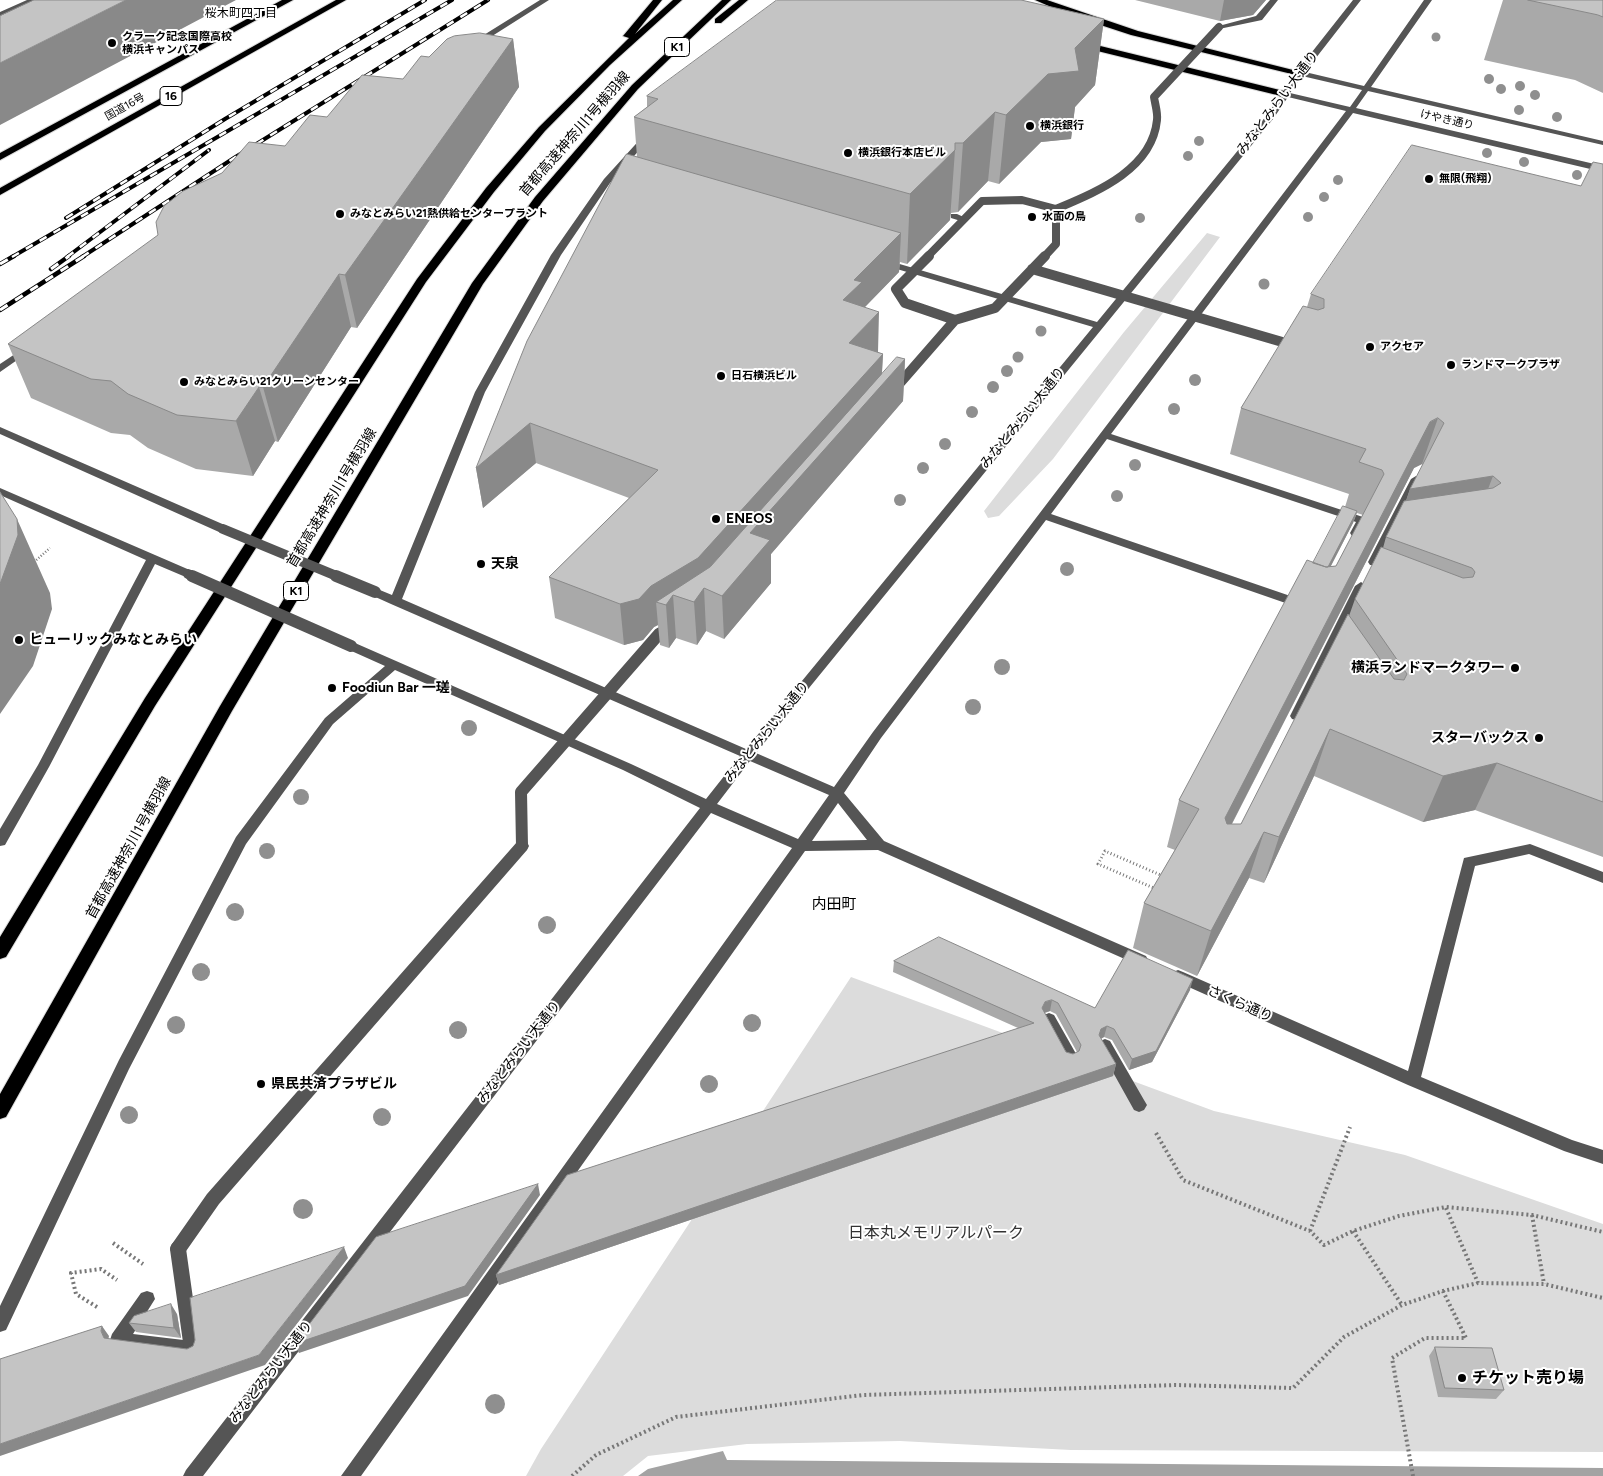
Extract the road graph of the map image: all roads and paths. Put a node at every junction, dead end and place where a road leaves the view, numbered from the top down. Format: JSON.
{"nodes":[{"id":1,"x":33,"y":0,"type":"edge"},
{"id":2,"x":289,"y":0,"type":"edge"},
{"id":3,"x":342,"y":0,"type":"edge"},
{"id":4,"x":545,"y":0,"type":"edge"},
{"id":5,"x":658,"y":0,"type":"edge"},
{"id":6,"x":678,"y":0,"type":"edge"},
{"id":7,"x":727,"y":0,"type":"edge"},
{"id":8,"x":744,"y":0,"type":"edge"},
{"id":9,"x":1039,"y":0,"type":"edge"},
{"id":10,"x":1274,"y":0,"type":"edge"},
{"id":11,"x":1357,"y":0,"type":"edge"},
{"id":12,"x":1428,"y":0,"type":"edge"},
{"id":13,"x":0,"y":14,"type":"edge"},
{"id":14,"x":1072,"y":42,"type":"edge"},
{"id":15,"x":470,"y":46,"type":"edge"},
{"id":16,"x":607,"y":63,"type":"junction"},
{"id":17,"x":1300,"y":73,"type":"junction"},
{"id":18,"x":635,"y":87,"type":"junction"},
{"id":19,"x":1366,"y":88,"type":"junction"},
{"id":20,"x":1286,"y":94,"type":"junction"},
{"id":21,"x":1352,"y":109,"type":"junction"},
{"id":22,"x":652,"y":132,"type":"edge"},
{"id":23,"x":1603,"y":143,"type":"edge"},
{"id":24,"x":0,"y":157,"type":"edge"},
{"id":25,"x":1603,"y":169,"type":"edge"},
{"id":26,"x":0,"y":192,"type":"edge"},
{"id":27,"x":1056,"y":209,"type":"junction"},
{"id":28,"x":954,"y":216,"type":"edge"},
{"id":29,"x":964,"y":219,"type":"junction"},
{"id":30,"x":868,"y":258,"type":"edge"},
{"id":31,"x":1032,"y":269,"type":"junction"},
{"id":32,"x":955,"y":320,"type":"junction"},
{"id":33,"x":1099,"y":326,"type":"junction"},
{"id":34,"x":32,"y":346,"type":"edge"},
{"id":35,"x":1307,"y":350,"type":"edge"},
{"id":36,"x":0,"y":369,"type":"edge"},
{"id":37,"x":883,"y":402,"type":"edge"},
{"id":38,"x":0,"y":430,"type":"edge"},
{"id":39,"x":1105,"y":435,"type":"junction"},
{"id":40,"x":1422,"y":469,"type":"edge"},
{"id":41,"x":0,"y":491,"type":"edge"},
{"id":42,"x":1044,"y":515,"type":"junction"},
{"id":43,"x":1402,"y":540,"type":"edge"},
{"id":44,"x":1384,"y":543,"type":"junction"},
{"id":45,"x":1350,"y":545,"type":"edge"},
{"id":46,"x":54,"y":546,"type":"dead end"},
{"id":47,"x":153,"y":558,"type":"junction"},
{"id":48,"x":27,"y":567,"type":"dead end"},
{"id":49,"x":395,"y":601,"type":"junction"},
{"id":50,"x":1316,"y":610,"type":"edge"},
{"id":51,"x":683,"y":620,"type":"edge"},
{"id":52,"x":1330,"y":647,"type":"junction"},
{"id":53,"x":1341,"y":662,"type":"edge"},
{"id":54,"x":393,"y":665,"type":"junction"},
{"id":55,"x":1291,"y":726,"type":"edge"},
{"id":56,"x":747,"y":756,"type":"junction"},
{"id":57,"x":838,"y":794,"type":"junction"},
{"id":58,"x":708,"y":806,"type":"junction"},
{"id":59,"x":0,"y":841,"type":"edge"},
{"id":60,"x":879,"y":845,"type":"junction"},
{"id":61,"x":802,"y":846,"type":"junction"},
{"id":62,"x":1603,"y":878,"type":"edge"},
{"id":63,"x":1161,"y":891,"type":"edge"},
{"id":64,"x":1156,"y":892,"type":"edge"},
{"id":65,"x":0,"y":952,"type":"edge"},
{"id":66,"x":1049,"y":1019,"type":"edge"},
{"id":67,"x":1105,"y":1044,"type":"edge"},
{"id":68,"x":1070,"y":1058,"type":"edge"},
{"id":69,"x":1413,"y":1080,"type":"junction"},
{"id":70,"x":1139,"y":1105,"type":"joint"},
{"id":71,"x":0,"y":1111,"type":"edge"},
{"id":72,"x":1350,"y":1127,"type":"dead end"},
{"id":73,"x":1603,"y":1158,"type":"edge"},
{"id":74,"x":1446,"y":1207,"type":"junction"},
{"id":75,"x":1532,"y":1215,"type":"junction"},
{"id":76,"x":1310,"y":1231,"type":"junction"},
{"id":77,"x":1353,"y":1231,"type":"junction"},
{"id":78,"x":1603,"y":1232,"type":"edge"},
{"id":79,"x":1478,"y":1283,"type":"junction"},
{"id":80,"x":1544,"y":1284,"type":"junction"},
{"id":81,"x":1443,"y":1291,"type":"junction"},
{"id":82,"x":1603,"y":1298,"type":"edge"},
{"id":83,"x":147,"y":1299,"type":"joint"},
{"id":84,"x":1402,"y":1305,"type":"junction"},
{"id":85,"x":105,"y":1312,"type":"dead end"},
{"id":86,"x":0,"y":1324,"type":"edge"},
{"id":87,"x":192,"y":1476,"type":"edge"},
{"id":88,"x":350,"y":1476,"type":"edge"},
{"id":89,"x":572,"y":1476,"type":"edge"},
{"id":90,"x":1413,"y":1476,"type":"edge"}],
"edges":[{"from":1,"to":13,"type":"street"},
{"from":2,"to":24,"type":"highway","name":"国道16号","number":"16"},
{"from":3,"to":26,"type":"highway","name":"国道16号","number":"16"},
{"from":4,"to":15,"type":"street"},
{"from":5,"to":16,"type":"highway"},
{"from":6,"to":16,"type":"highway","name":"首都高速神奈川1号横羽線","number":"K1"},
{"from":7,"to":18,"type":"highway","name":"首都高速神奈川1号横羽線","number":"K1"},
{"from":8,"to":18,"type":"highway"},
{"from":9,"to":17,"type":"highway"},
{"from":10,"to":27,"type":"street","bridge":true},
{"from":11,"to":17,"type":"street","name":"みなとみらい大通り"},
{"from":12,"to":19,"type":"street"},
{"from":14,"to":20,"type":"highway"},
{"from":16,"to":65,"type":"highway","name":"首都高速神奈川1号横羽線","number":"K1"},
{"from":17,"to":19,"type":"street","name":"けやき通り"},
{"from":17,"to":20,"type":"street","name":"みなとみらい大通り"},
{"from":18,"to":71,"type":"highway","name":"首都高速神奈川1号横羽線","number":"K1"},
{"from":19,"to":21,"type":"street"},
{"from":19,"to":23,"type":"street","name":"けやき通り"},
{"from":20,"to":21,"type":"street","name":"けやき通り"},
{"from":20,"to":33,"type":"street","name":"みなとみらい大通り"},
{"from":21,"to":25,"type":"street","name":"けやき通り"},
{"from":21,"to":39,"type":"street"},
{"from":22,"to":49,"type":"street"},
{"from":27,"to":29,"type":"street","bridge":true},
{"from":27,"to":31,"type":"street","bridge":true},
{"from":28,"to":29,"type":"street"},
{"from":29,"to":32,"type":"street","bridge":true},
{"from":30,"to":33,"type":"street"},
{"from":31,"to":32,"type":"street","bridge":true},
{"from":31,"to":35,"type":"street","bridge":true},
{"from":32,"to":37,"type":"street","bridge":true},
{"from":33,"to":56,"type":"street","name":"みなとみらい大通り"},
{"from":34,"to":36,"type":"street"},
{"from":38,"to":49,"type":"street","bridge":true},
{"from":39,"to":42,"type":"street"},
{"from":39,"to":45,"type":"street"},
{"from":40,"to":44,"type":"street"},
{"from":41,"to":47,"type":"street"},
{"from":42,"to":50,"type":"street"},
{"from":42,"to":57,"type":"street"},
{"from":43,"to":44,"type":"street"},
{"from":44,"to":52,"type":"street"},
{"from":46,"to":48,"type":"path"},
{"from":47,"to":54,"type":"street","bridge":true},
{"from":47,"to":59,"type":"street"},
{"from":49,"to":56,"type":"street"},
{"from":51,"to":83,"type":"street","bridge":true},
{"from":52,"to":53,"type":"street"},
{"from":52,"to":55,"type":"street"},
{"from":54,"to":58,"type":"street"},
{"from":54,"to":86,"type":"street"},
{"from":56,"to":57,"type":"street"},
{"from":56,"to":58,"type":"street","name":"みなとみらい大通り"},
{"from":57,"to":60,"type":"street","name":"さくら通り"},
{"from":57,"to":61,"type":"street"},
{"from":58,"to":61,"type":"street"},
{"from":58,"to":87,"type":"street","name":"みなとみらい大通り"},
{"from":60,"to":61,"type":"street","name":"さくら通り"},
{"from":60,"to":69,"type":"street","name":"さくら通り"},
{"from":61,"to":88,"type":"street"},
{"from":62,"to":69,"type":"street"},
{"from":63,"to":64,"type":"path","bridge":true},
{"from":66,"to":68,"type":"street"},
{"from":67,"to":70,"type":"street"},
{"from":69,"to":73,"type":"street","name":"さくら通り"},
{"from":70,"to":76,"type":"path"},
{"from":72,"to":76,"type":"path"},
{"from":74,"to":75,"type":"path"},
{"from":74,"to":77,"type":"path"},
{"from":74,"to":79,"type":"path"},
{"from":75,"to":78,"type":"path"},
{"from":75,"to":80,"type":"path"},
{"from":76,"to":77,"type":"path"},
{"from":77,"to":84,"type":"path"},
{"from":79,"to":80,"type":"path"},
{"from":79,"to":81,"type":"path"},
{"from":80,"to":82,"type":"path"},
{"from":81,"to":84,"type":"path"},
{"from":81,"to":90,"type":"path"},
{"from":83,"to":85,"type":"path"},
{"from":84,"to":89,"type":"path"}]}
